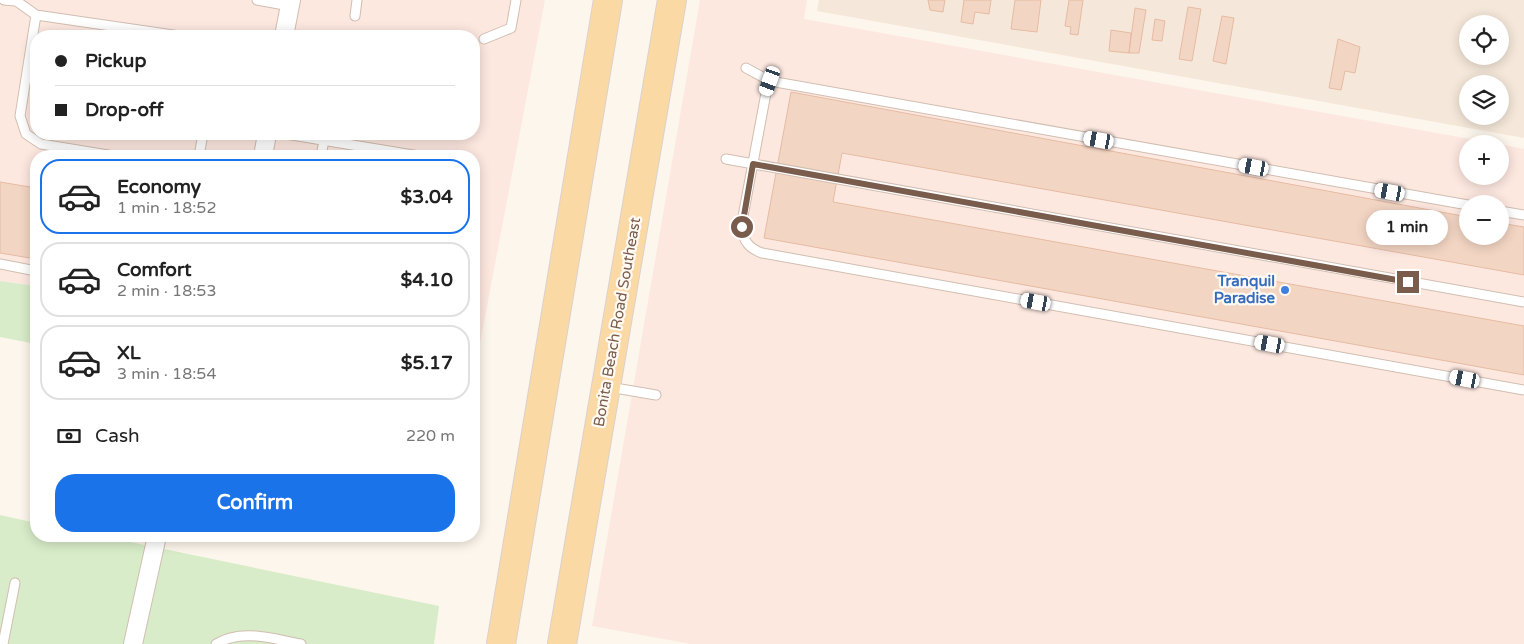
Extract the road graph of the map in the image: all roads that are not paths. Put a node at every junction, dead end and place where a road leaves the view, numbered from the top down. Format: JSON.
{"nodes":[{"id":1,"x":4,"y":0,"type":"edge"},
{"id":2,"x":256,"y":0,"type":"edge"},
{"id":3,"x":357,"y":0,"type":"edge"},
{"id":4,"x":516,"y":0,"type":"edge"},
{"id":5,"x":608,"y":0,"type":"edge"},
{"id":6,"x":672,"y":0,"type":"edge"},
{"id":7,"x":15,"y":1,"type":"edge"},
{"id":8,"x":290,"y":3,"type":"edge"},
{"id":9,"x":36,"y":14,"type":"junction"},
{"id":10,"x":354,"y":16,"type":"dead end"},
{"id":11,"x":33,"y":30,"type":"edge"},
{"id":12,"x":141,"y":30,"type":"edge"},
{"id":13,"x":285,"y":30,"type":"edge"},
{"id":14,"x":484,"y":39,"type":"dead end"},
{"id":15,"x":30,"y":52,"type":"edge"},
{"id":16,"x":746,"y":68,"type":"dead end"},
{"id":17,"x":770,"y":81,"type":"junction"},
{"id":18,"x":30,"y":137,"type":"edge"},
{"id":19,"x":35,"y":140,"type":"edge"},
{"id":20,"x":324,"y":140,"type":"joint"},
{"id":21,"x":78,"y":150,"type":"edge"},
{"id":22,"x":322,"y":150,"type":"edge"},
{"id":23,"x":383,"y":150,"type":"edge"},
{"id":24,"x":726,"y":159,"type":"dead end"},
{"id":25,"x":753,"y":164,"type":"junction"},
{"id":26,"x":1459,"y":203,"type":"edge"},
{"id":27,"x":1509,"y":212,"type":"edge"},
{"id":28,"x":1524,"y":215,"type":"edge"},
{"id":29,"x":0,"y":264,"type":"edge"},
{"id":30,"x":30,"y":270,"type":"edge"},
{"id":31,"x":1524,"y":302,"type":"edge"},
{"id":32,"x":606,"y":387,"type":"junction"},
{"id":33,"x":1524,"y":390,"type":"edge"},
{"id":34,"x":656,"y":395,"type":"dead end"},
{"id":35,"x":156,"y":542,"type":"edge"},
{"id":36,"x":15,"y":583,"type":"dead end"},
{"id":37,"x":137,"y":643,"type":"edge"},
{"id":38,"x":3,"y":644,"type":"edge"},
{"id":39,"x":216,"y":644,"type":"edge"},
{"id":40,"x":301,"y":644,"type":"edge"},
{"id":41,"x":501,"y":644,"type":"edge"},
{"id":42,"x":562,"y":644,"type":"edge"}],
"edges":[{"from":1,"to":7,"type":"lane"},
{"from":2,"to":8,"type":"lane"},
{"from":3,"to":10,"type":"lane"},
{"from":4,"to":14,"type":"lane"},
{"from":5,"to":41,"type":"main road"},
{"from":6,"to":32,"type":"main road","name":"Bonita Beach Road Southeast"},
{"from":7,"to":9,"type":"lane"},
{"from":8,"to":13,"type":"street"},
{"from":9,"to":11,"type":"lane"},
{"from":9,"to":12,"type":"lane"},
{"from":15,"to":18,"type":"lane"},
{"from":16,"to":17,"type":"lane"},
{"from":17,"to":25,"type":"lane"},
{"from":17,"to":26,"type":"lane"},
{"from":19,"to":21,"type":"lane"},
{"from":20,"to":22,"type":"lane"},
{"from":20,"to":23,"type":"lane"},
{"from":24,"to":25,"type":"lane"},
{"from":25,"to":31,"type":"lane"},
{"from":25,"to":33,"type":"lane"},
{"from":27,"to":28,"type":"lane"},
{"from":29,"to":30,"type":"lane"},
{"from":32,"to":34,"type":"lane"},
{"from":32,"to":42,"type":"main road","name":"Bonita Beach Road Southeast"},
{"from":35,"to":37,"type":"street"},
{"from":36,"to":38,"type":"lane"},
{"from":39,"to":40,"type":"lane"}]}
